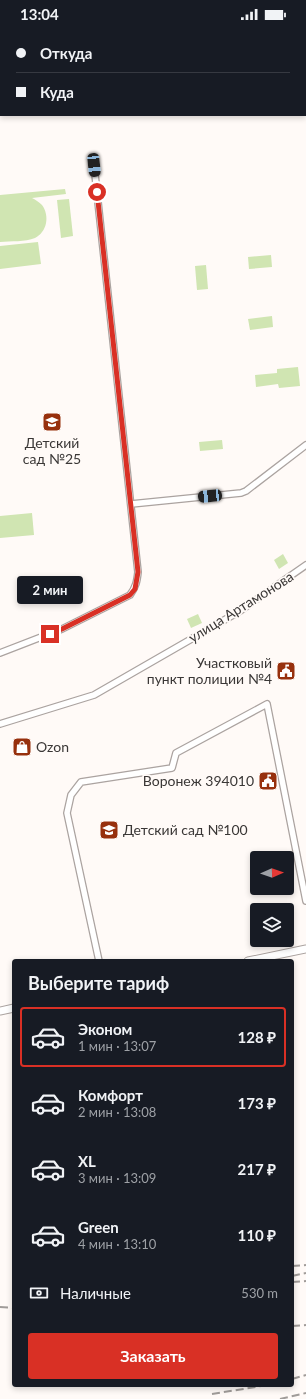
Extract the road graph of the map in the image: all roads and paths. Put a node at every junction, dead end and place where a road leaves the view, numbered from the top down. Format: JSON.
{"nodes":[{"id":1,"x":94,"y":165,"type":"dead end"},
{"id":2,"x":306,"y":445,"type":"edge"},
{"id":3,"x":131,"y":504,"type":"junction"},
{"id":4,"x":306,"y":565,"type":"edge"},
{"id":5,"x":0,"y":653,"type":"edge"},
{"id":6,"x":0,"y":724,"type":"edge"},
{"id":7,"x":306,"y":900,"type":"edge"},
{"id":8,"x":306,"y":949,"type":"edge"},
{"id":9,"x":99,"y":959,"type":"edge"},
{"id":10,"x":258,"y":959,"type":"edge"},
{"id":11,"x":12,"y":1008,"type":"edge"},
{"id":12,"x":0,"y":1011,"type":"edge"}],
"edges":[{"from":1,"to":3,"type":"street"},
{"from":2,"to":3,"type":"street"},
{"from":3,"to":5,"type":"street"},
{"from":4,"to":6,"type":"street","name":"улица Артамонова"},
{"from":7,"to":9,"type":"street"},
{"from":8,"to":10,"type":"main road"},
{"from":11,"to":12,"type":"main road"}]}
